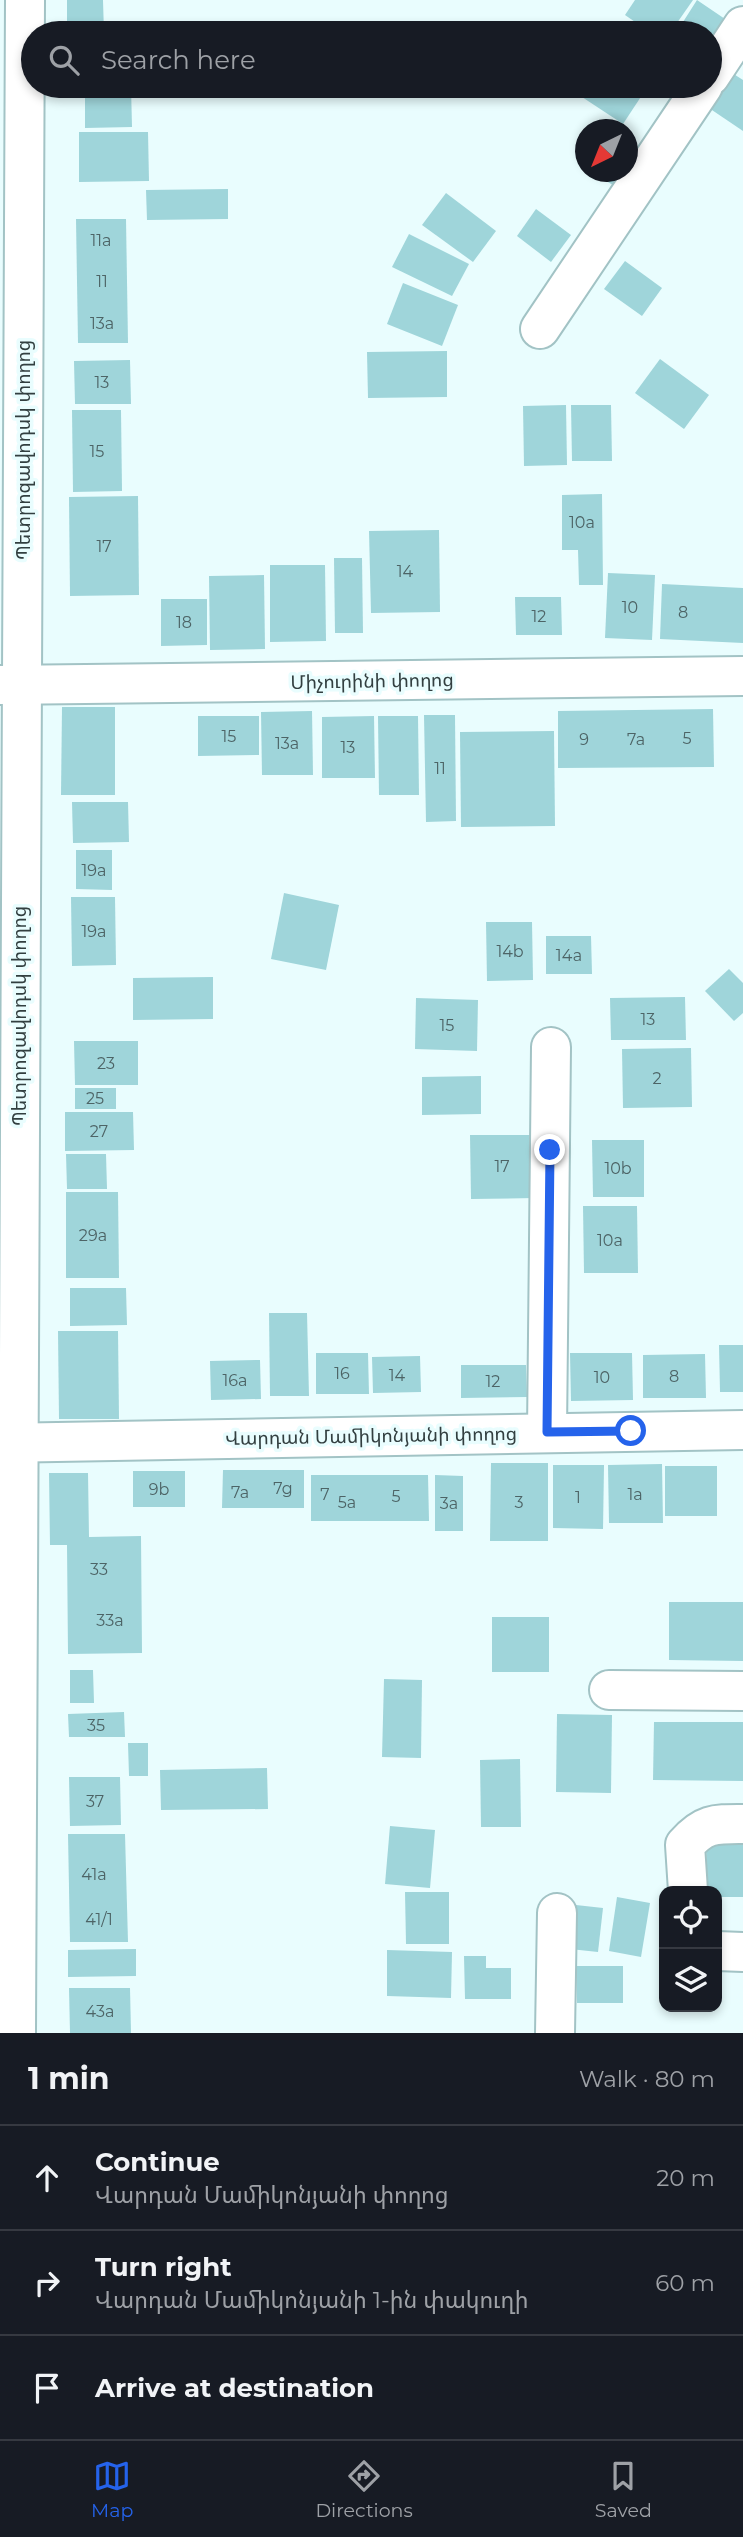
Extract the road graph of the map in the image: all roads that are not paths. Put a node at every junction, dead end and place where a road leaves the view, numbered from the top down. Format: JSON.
{"nodes":[{"id":1,"x":25,"y":0,"type":"edge"},
{"id":2,"x":25,"y":21,"type":"edge"},
{"id":3,"x":743,"y":26,"type":"edge"},
{"id":4,"x":722,"y":58,"type":"edge"},
{"id":5,"x":23,"y":98,"type":"edge"},
{"id":6,"x":695,"y":98,"type":"edge"},
{"id":7,"x":540,"y":329,"type":"dead end"},
{"id":8,"x":743,"y":676,"type":"edge"},
{"id":9,"x":11,"y":685,"type":"edge"},
{"id":10,"x":551,"y":1047,"type":"dead end"},
{"id":11,"x":743,"y":1430,"type":"edge"},
{"id":12,"x":547,"y":1432,"type":"junction"},
{"id":13,"x":8,"y":1443,"type":"edge"},
{"id":14,"x":609,"y":1690,"type":"dead end"},
{"id":15,"x":743,"y":1691,"type":"edge"},
{"id":16,"x":743,"y":1824,"type":"edge"},
{"id":17,"x":688,"y":1886,"type":"edge"},
{"id":18,"x":557,"y":1913,"type":"dead end"},
{"id":19,"x":722,"y":1951,"type":"edge"},
{"id":20,"x":743,"y":1952,"type":"edge"},
{"id":21,"x":16,"y":2033,"type":"edge"},
{"id":22,"x":555,"y":2033,"type":"edge"}],
"edges":[{"from":1,"to":2,"type":"street","name":"Պետրոզավոդսկ փողոց"},
{"from":3,"to":4,"type":"street"},
{"from":5,"to":9,"type":"street","name":"Պետրոզավոդսկ փողոց"},
{"from":6,"to":7,"type":"street"},
{"from":8,"to":9,"type":"street","name":"Միչուրինի փողոց"},
{"from":9,"to":13,"type":"street","name":"Պետրոզավոդսկ փողոց"},
{"from":10,"to":12,"type":"street"},
{"from":11,"to":12,"type":"street","name":"Վարդան Մամիկոնյանի փողոց"},
{"from":12,"to":13,"type":"street","name":"Վարդան Մամիկոնյանի փողոց"},
{"from":13,"to":21,"type":"street","name":"Պետրոզավոդսկ փողոց"},
{"from":14,"to":15,"type":"street"},
{"from":16,"to":17,"type":"street"},
{"from":18,"to":22,"type":"street"},
{"from":19,"to":20,"type":"street"}]}
